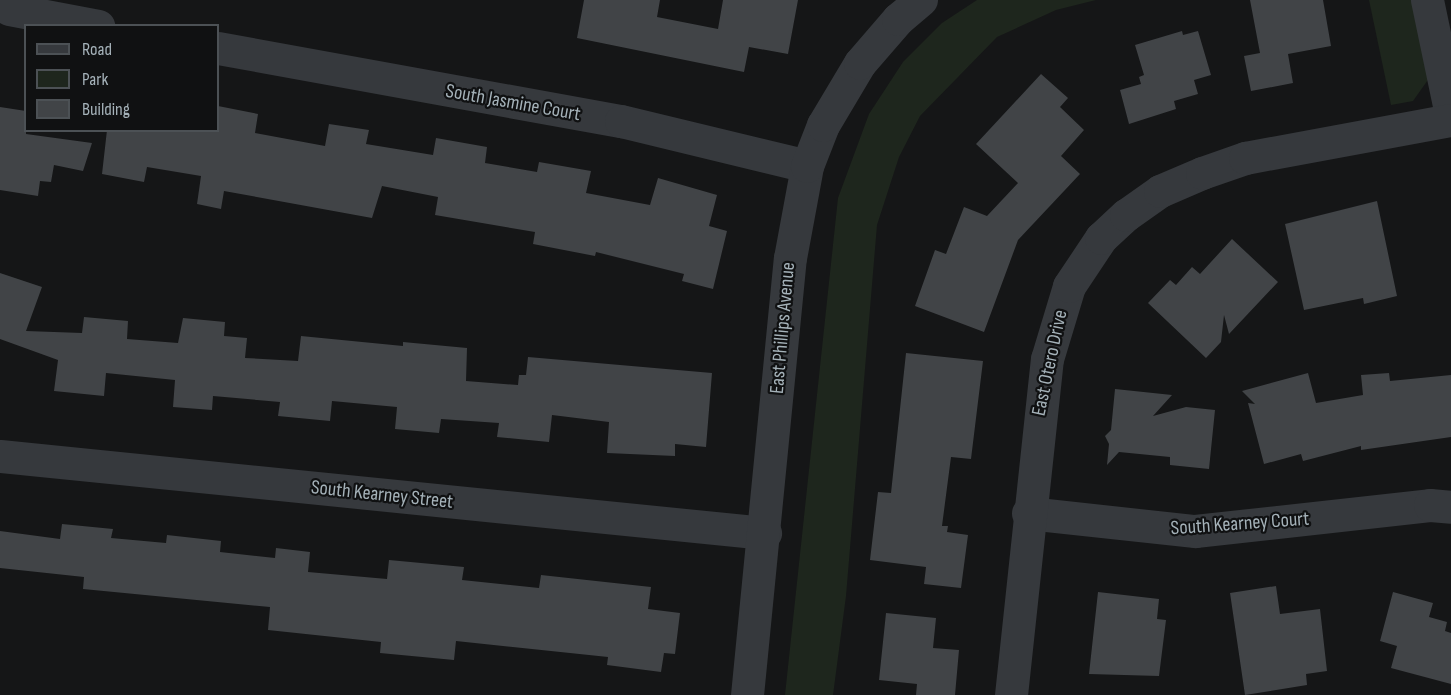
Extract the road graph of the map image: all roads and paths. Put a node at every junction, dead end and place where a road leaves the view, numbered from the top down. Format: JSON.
{"nodes":[{"id":1,"x":921,"y":0,"type":"edge"},
{"id":2,"x":1427,"y":0,"type":"edge"},
{"id":3,"x":9,"y":9,"type":"dead end"},
{"id":4,"x":88,"y":24,"type":"edge"},
{"id":5,"x":219,"y":48,"type":"edge"},
{"id":6,"x":1451,"y":115,"type":"edge"},
{"id":7,"x":1451,"y":120,"type":"edge"},
{"id":8,"x":807,"y":166,"type":"junction"},
{"id":9,"x":0,"y":456,"type":"edge"},
{"id":10,"x":1451,"y":507,"type":"edge"},
{"id":11,"x":1028,"y":513,"type":"junction"},
{"id":12,"x":765,"y":533,"type":"junction"},
{"id":13,"x":747,"y":695,"type":"edge"},
{"id":14,"x":1011,"y":695,"type":"edge"}],
"edges":[{"from":1,"to":8,"type":"street","name":"East Phillips Avenue"},
{"from":2,"to":6,"type":"street"},
{"from":3,"to":4,"type":"street"},
{"from":5,"to":8,"type":"street","name":"South Jasmine Court"},
{"from":7,"to":11,"type":"street","name":"East Otero Drive"},
{"from":8,"to":12,"type":"street","name":"East Phillips Avenue"},
{"from":9,"to":12,"type":"street","name":"South Kearney Street"},
{"from":10,"to":11,"type":"street","name":"South Kearney Court"},
{"from":11,"to":14,"type":"street","name":"East Otero Drive"},
{"from":12,"to":13,"type":"street","name":"East Phillips Avenue"}]}
